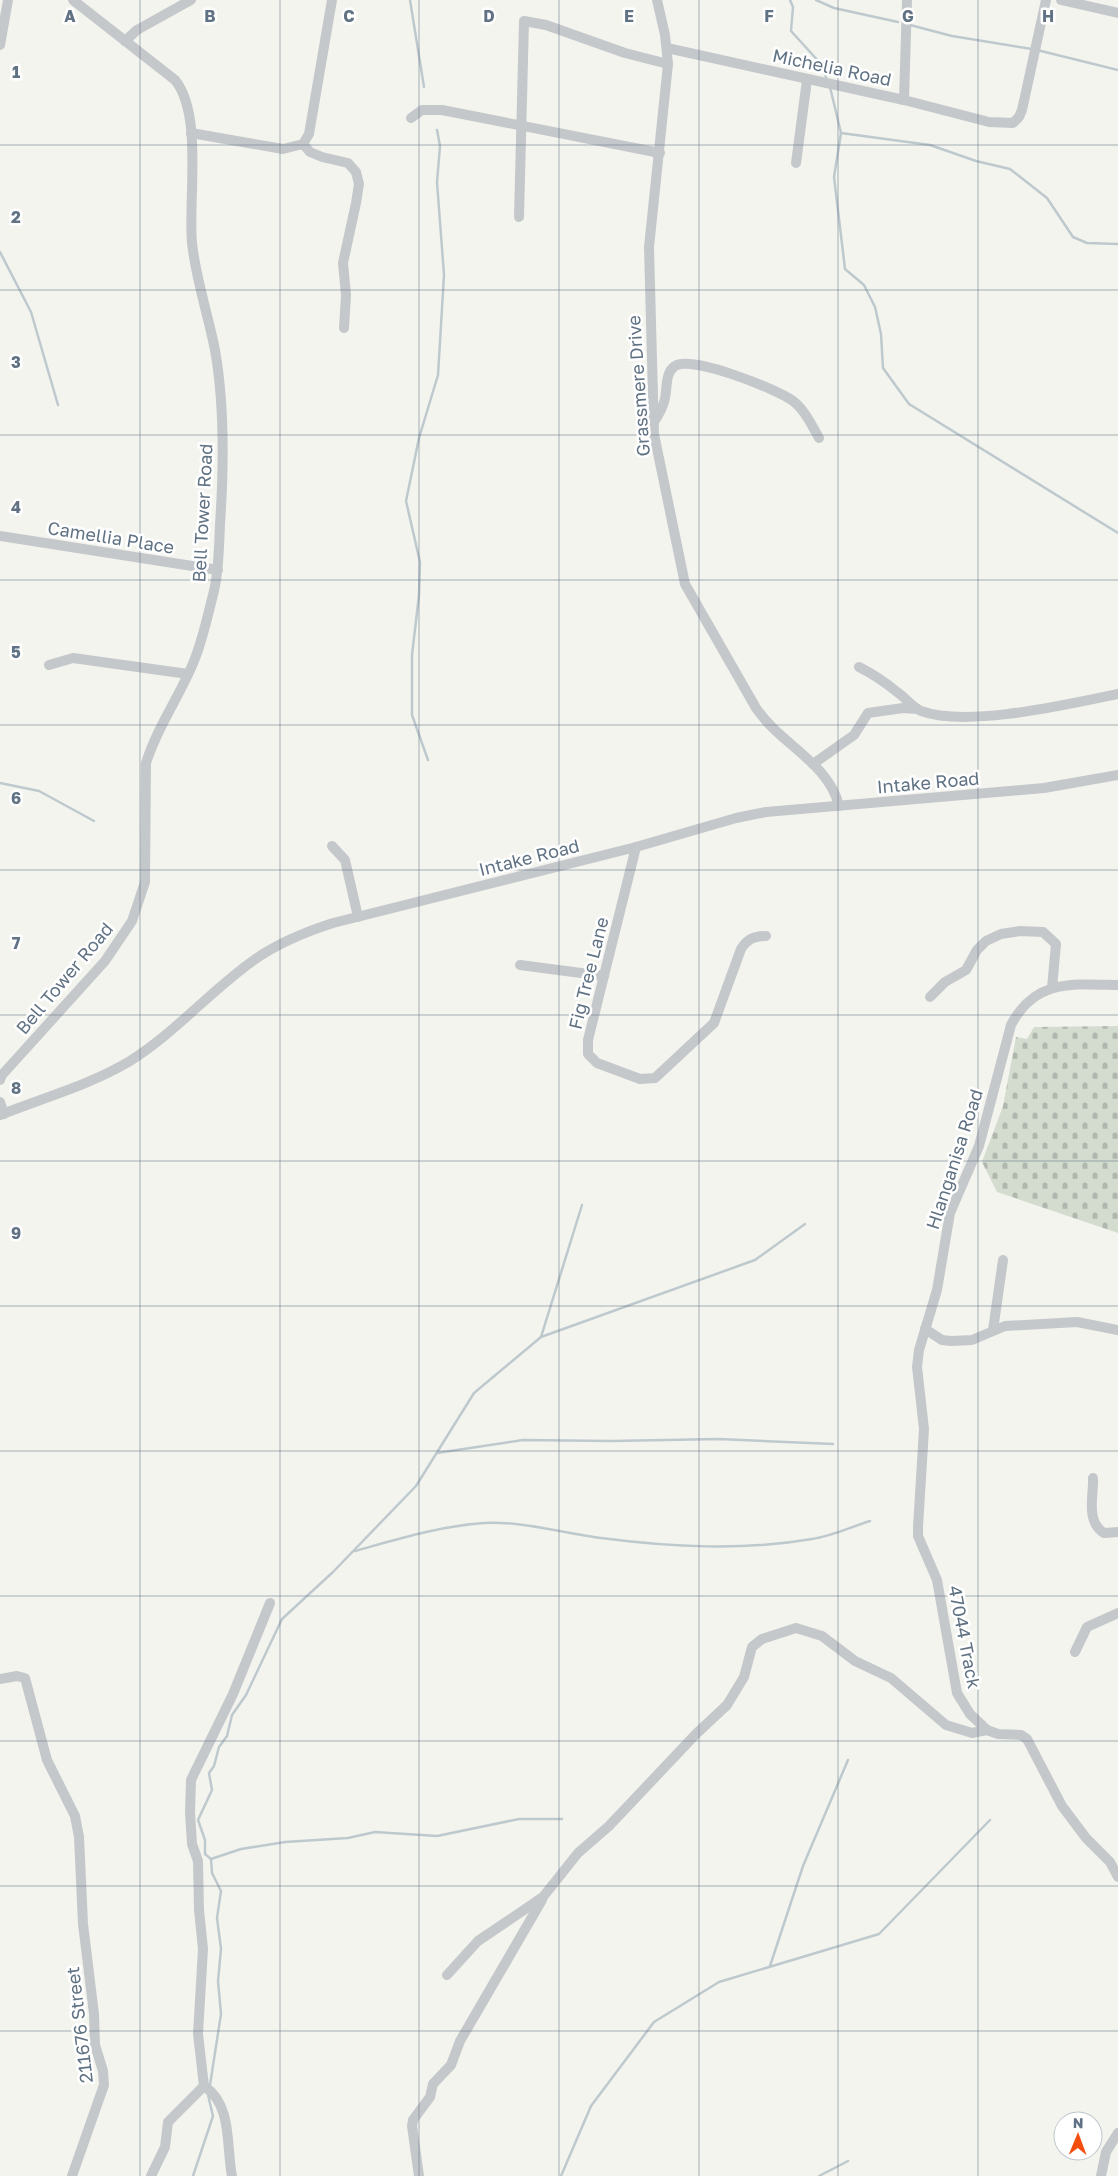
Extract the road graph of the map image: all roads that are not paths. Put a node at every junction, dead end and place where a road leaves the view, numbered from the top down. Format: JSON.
{"nodes":[{"id":1,"x":8,"y":0,"type":"edge"},
{"id":2,"x":73,"y":0,"type":"edge"},
{"id":3,"x":191,"y":0,"type":"edge"},
{"id":4,"x":332,"y":0,"type":"edge"},
{"id":5,"x":657,"y":0,"type":"edge"},
{"id":6,"x":907,"y":0,"type":"edge"},
{"id":7,"x":1046,"y":0,"type":"edge"},
{"id":8,"x":1061,"y":0,"type":"edge"},
{"id":9,"x":1118,"y":13,"type":"edge"},
{"id":10,"x":125,"y":41,"type":"junction"},
{"id":11,"x":0,"y":45,"type":"edge"},
{"id":12,"x":667,"y":48,"type":"junction"},
{"id":13,"x":668,"y":64,"type":"junction"},
{"id":14,"x":807,"y":80,"type":"junction"},
{"id":15,"x":904,"y":100,"type":"junction"},
{"id":16,"x":411,"y":118,"type":"dead end"},
{"id":17,"x":520,"y":124,"type":"junction"},
{"id":18,"x":191,"y":133,"type":"junction"},
{"id":19,"x":303,"y":144,"type":"junction"},
{"id":20,"x":660,"y":153,"type":"junction"},
{"id":21,"x":796,"y":163,"type":"dead end"},
{"id":22,"x":519,"y":217,"type":"dead end"},
{"id":23,"x":344,"y":328,"type":"dead end"},
{"id":24,"x":653,"y":423,"type":"junction"},
{"id":25,"x":819,"y":438,"type":"dead end"},
{"id":26,"x":0,"y":536,"type":"edge"},
{"id":27,"x":218,"y":570,"type":"junction"},
{"id":28,"x":49,"y":665,"type":"dead end"},
{"id":29,"x":858,"y":667,"type":"dead end"},
{"id":30,"x":188,"y":674,"type":"junction"},
{"id":31,"x":1118,"y":694,"type":"edge"},
{"id":32,"x":917,"y":709,"type":"junction"},
{"id":33,"x":813,"y":764,"type":"junction"},
{"id":34,"x":1118,"y":775,"type":"edge"},
{"id":35,"x":839,"y":806,"type":"junction"},
{"id":36,"x":332,"y":846,"type":"dead end"},
{"id":37,"x":636,"y":847,"type":"junction"},
{"id":38,"x":358,"y":916,"type":"junction"},
{"id":39,"x":766,"y":936,"type":"dead end"},
{"id":40,"x":520,"y":965,"type":"dead end"},
{"id":41,"x":604,"y":976,"type":"junction"},
{"id":42,"x":1118,"y":985,"type":"edge"},
{"id":43,"x":1052,"y":988,"type":"junction"},
{"id":44,"x":930,"y":997,"type":"dead end"},
{"id":45,"x":0,"y":1080,"type":"edge"},
{"id":46,"x":0,"y":1102,"type":"edge"},
{"id":47,"x":2,"y":1114,"type":"edge"},
{"id":48,"x":1003,"y":1260,"type":"dead end"},
{"id":49,"x":925,"y":1329,"type":"junction"},
{"id":50,"x":993,"y":1330,"type":"junction"},
{"id":51,"x":1118,"y":1330,"type":"edge"},
{"id":52,"x":920,"y":1396,"type":"joint"},
{"id":53,"x":1093,"y":1478,"type":"dead end"},
{"id":54,"x":1118,"y":1532,"type":"edge"},
{"id":55,"x":270,"y":1603,"type":"dead end"},
{"id":56,"x":1118,"y":1613,"type":"edge"},
{"id":57,"x":1075,"y":1652,"type":"dead end"},
{"id":58,"x":0,"y":1679,"type":"edge"},
{"id":59,"x":987,"y":1730,"type":"junction"},
{"id":60,"x":1118,"y":1877,"type":"edge"},
{"id":61,"x":543,"y":1897,"type":"junction"},
{"id":62,"x":447,"y":1975,"type":"dead end"},
{"id":63,"x":204,"y":2086,"type":"junction"},
{"id":64,"x":1118,"y":2134,"type":"edge"},
{"id":65,"x":72,"y":2176,"type":"edge"},
{"id":66,"x":151,"y":2176,"type":"edge"},
{"id":67,"x":232,"y":2176,"type":"edge"},
{"id":68,"x":419,"y":2176,"type":"edge"},
{"id":69,"x":1102,"y":2176,"type":"edge"}],
"edges":[{"from":1,"to":11,"type":"street"},
{"from":2,"to":10,"type":"street","name":"Bell Tower Road"},
{"from":3,"to":10,"type":"street"},
{"from":4,"to":19,"type":"street"},
{"from":5,"to":12,"type":"street","name":"Grassmere Drive"},
{"from":6,"to":15,"type":"street"},
{"from":7,"to":15,"type":"street","name":"Michelia Road"},
{"from":8,"to":9,"type":"street"},
{"from":10,"to":18,"type":"street","name":"Bell Tower Road"},
{"from":12,"to":13,"type":"street","name":"Grassmere Drive"},
{"from":12,"to":14,"type":"street","name":"Michelia Road"},
{"from":13,"to":17,"type":"street"},
{"from":13,"to":20,"type":"street","name":"Grassmere Drive"},
{"from":14,"to":15,"type":"street","name":"Michelia Road"},
{"from":14,"to":21,"type":"street"},
{"from":16,"to":17,"type":"street"},
{"from":17,"to":20,"type":"street"},
{"from":17,"to":22,"type":"street"},
{"from":18,"to":19,"type":"street"},
{"from":18,"to":27,"type":"street","name":"Bell Tower Road"},
{"from":19,"to":23,"type":"street"},
{"from":20,"to":24,"type":"street","name":"Grassmere Drive"},
{"from":24,"to":25,"type":"street"},
{"from":24,"to":33,"type":"street","name":"Grassmere Drive"},
{"from":26,"to":27,"type":"street","name":"Camellia Place"},
{"from":27,"to":30,"type":"street","name":"Bell Tower Road"},
{"from":28,"to":30,"type":"street"},
{"from":29,"to":32,"type":"street"},
{"from":30,"to":45,"type":"street","name":"Bell Tower Road"},
{"from":31,"to":32,"type":"street"},
{"from":32,"to":33,"type":"street"},
{"from":33,"to":35,"type":"street","name":"Grassmere Drive"},
{"from":34,"to":35,"type":"street","name":"Intake Road"},
{"from":35,"to":37,"type":"street","name":"Intake Road"},
{"from":36,"to":38,"type":"street"},
{"from":37,"to":38,"type":"street","name":"Intake Road"},
{"from":37,"to":41,"type":"street","name":"Fig Tree Lane"},
{"from":38,"to":47,"type":"street","name":"Intake Road"},
{"from":39,"to":41,"type":"street","name":"Fig Tree Lane"},
{"from":40,"to":41,"type":"street"},
{"from":42,"to":43,"type":"street","name":"Hlanganisa Road"},
{"from":43,"to":44,"type":"street"},
{"from":43,"to":49,"type":"street","name":"Hlanganisa Road"},
{"from":46,"to":47,"type":"street"},
{"from":48,"to":50,"type":"street"},
{"from":49,"to":50,"type":"street"},
{"from":49,"to":52,"type":"street","name":"Hlanganisa Road"},
{"from":50,"to":51,"type":"street"},
{"from":52,"to":59,"type":"street","name":"47044 Track"},
{"from":53,"to":54,"type":"street"},
{"from":55,"to":63,"type":"street"},
{"from":56,"to":57,"type":"street"},
{"from":58,"to":65,"type":"street","name":"211676 Street"},
{"from":59,"to":60,"type":"street"},
{"from":59,"to":61,"type":"street"},
{"from":61,"to":62,"type":"street"},
{"from":61,"to":68,"type":"street"},
{"from":63,"to":66,"type":"street"},
{"from":63,"to":67,"type":"street"},
{"from":64,"to":69,"type":"street"}]}
